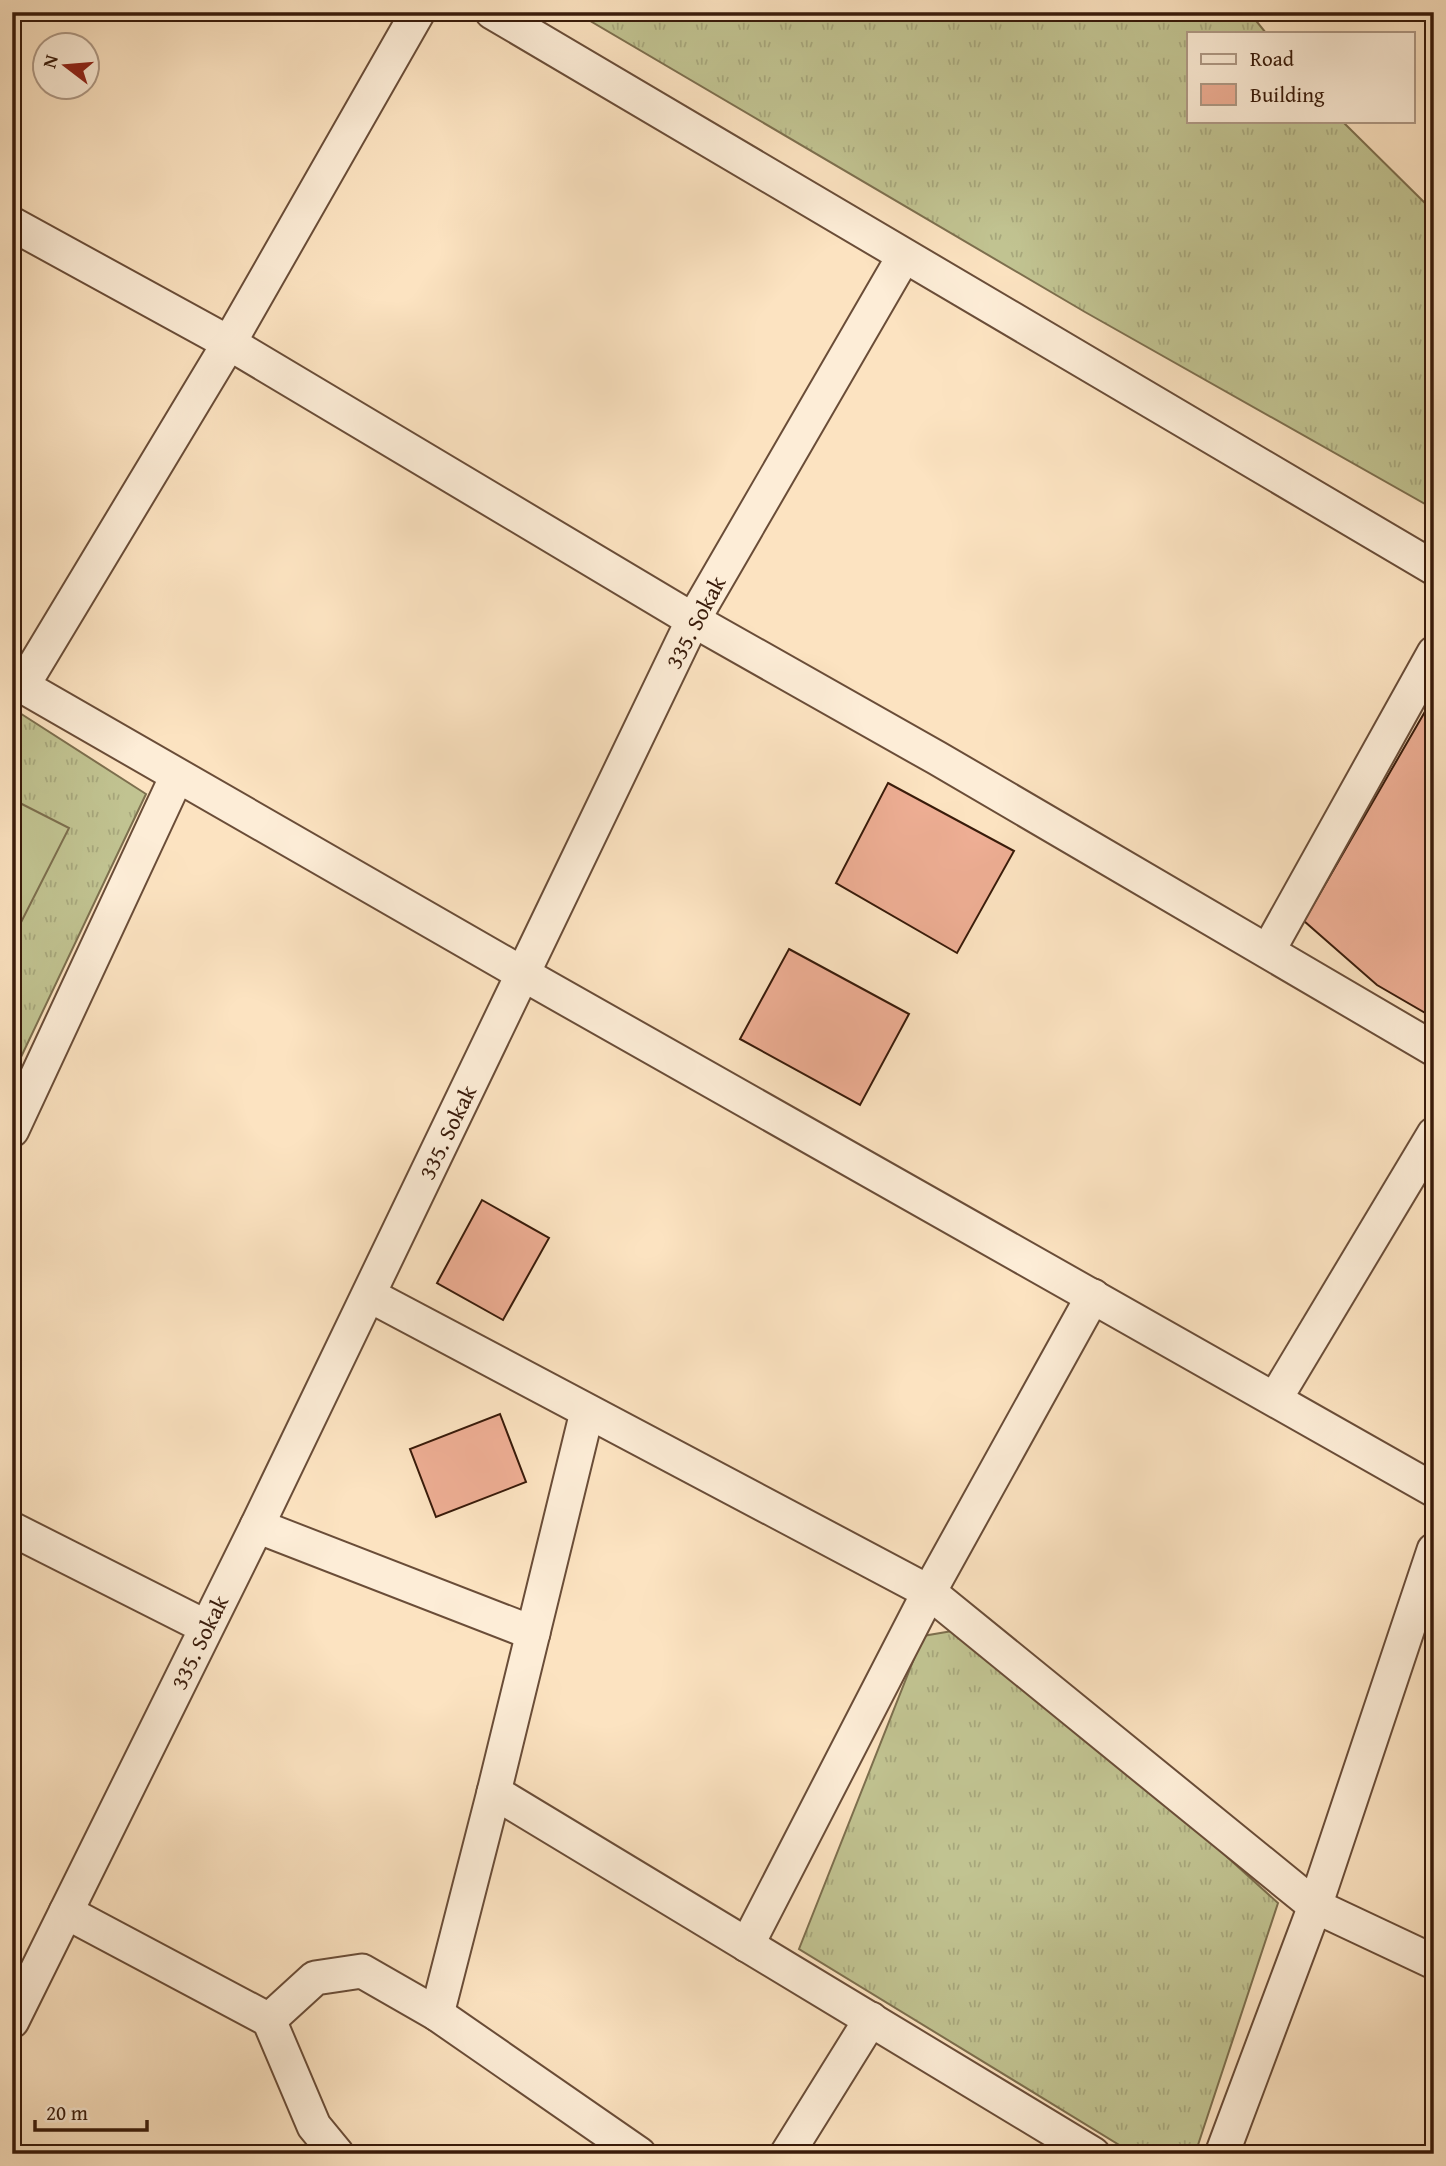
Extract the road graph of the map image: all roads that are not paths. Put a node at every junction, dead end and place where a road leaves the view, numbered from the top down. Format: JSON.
{"nodes":[{"id":1,"x":418,"y":12,"type":"edge"},
{"id":2,"x":492,"y":12,"type":"edge"},
{"id":3,"x":12,"y":224,"type":"edge"},
{"id":4,"x":904,"y":256,"type":"junction"},
{"id":5,"x":229,"y":343,"type":"junction"},
{"id":6,"x":1434,"y":568,"type":"edge"},
{"id":7,"x":693,"y":620,"type":"junction"},
{"id":8,"x":1434,"y":653,"type":"edge"},
{"id":9,"x":18,"y":683,"type":"edge"},
{"id":10,"x":177,"y":776,"type":"junction"},
{"id":11,"x":1268,"y":951,"type":"junction"},
{"id":12,"x":523,"y":974,"type":"junction"},
{"id":13,"x":1434,"y":1049,"type":"edge"},
{"id":14,"x":12,"y":1130,"type":"edge"},
{"id":15,"x":1434,"y":1134,"type":"edge"},
{"id":16,"x":369,"y":1295,"type":"junction"},
{"id":17,"x":1093,"y":1296,"type":"junction"},
{"id":18,"x":1275,"y":1399,"type":"junction"},
{"id":19,"x":587,"y":1412,"type":"junction"},
{"id":20,"x":1434,"y":1490,"type":"edge"},
{"id":21,"x":257,"y":1526,"type":"junction"},
{"id":22,"x":12,"y":1530,"type":"edge"},
{"id":23,"x":1434,"y":1550,"type":"edge"},
{"id":24,"x":929,"y":1592,"type":"junction"},
{"id":25,"x":206,"y":1627,"type":"junction"},
{"id":26,"x":533,"y":1633,"type":"junction"},
{"id":27,"x":494,"y":1792,"type":"junction"},
{"id":28,"x":1315,"y":1906,"type":"junction"},
{"id":29,"x":66,"y":1912,"type":"junction"},
{"id":30,"x":747,"y":1945,"type":"junction"},
{"id":31,"x":1434,"y":1962,"type":"edge"},
{"id":32,"x":437,"y":2014,"type":"junction"},
{"id":33,"x":871,"y":2019,"type":"junction"},
{"id":34,"x":269,"y":2020,"type":"junction"},
{"id":35,"x":12,"y":2021,"type":"edge"},
{"id":36,"x":337,"y":2154,"type":"edge"},
{"id":37,"x":639,"y":2154,"type":"edge"},
{"id":38,"x":787,"y":2154,"type":"edge"},
{"id":39,"x":1093,"y":2154,"type":"edge"},
{"id":40,"x":1222,"y":2154,"type":"edge"}],
"edges":[{"from":1,"to":5,"type":"street"},
{"from":2,"to":4,"type":"street"},
{"from":3,"to":5,"type":"street"},
{"from":4,"to":6,"type":"street"},
{"from":4,"to":7,"type":"street","name":"335. Sokak"},
{"from":5,"to":7,"type":"street"},
{"from":5,"to":9,"type":"street"},
{"from":7,"to":11,"type":"street"},
{"from":7,"to":12,"type":"street","name":"335. Sokak"},
{"from":8,"to":11,"type":"street"},
{"from":9,"to":10,"type":"street"},
{"from":10,"to":12,"type":"street"},
{"from":10,"to":14,"type":"street"},
{"from":11,"to":13,"type":"street"},
{"from":12,"to":16,"type":"street","name":"335. Sokak"},
{"from":12,"to":17,"type":"street"},
{"from":15,"to":18,"type":"street"},
{"from":16,"to":19,"type":"street"},
{"from":16,"to":21,"type":"street","name":"335. Sokak"},
{"from":17,"to":18,"type":"street"},
{"from":17,"to":24,"type":"street"},
{"from":18,"to":20,"type":"street"},
{"from":19,"to":24,"type":"street"},
{"from":19,"to":26,"type":"street"},
{"from":21,"to":25,"type":"street","name":"335. Sokak"},
{"from":21,"to":26,"type":"street"},
{"from":22,"to":25,"type":"street"},
{"from":23,"to":28,"type":"street"},
{"from":24,"to":28,"type":"street"},
{"from":24,"to":30,"type":"street"},
{"from":25,"to":29,"type":"street","name":"335. Sokak"},
{"from":26,"to":27,"type":"street"},
{"from":27,"to":30,"type":"street"},
{"from":27,"to":32,"type":"street"},
{"from":28,"to":31,"type":"street"},
{"from":28,"to":40,"type":"street"},
{"from":29,"to":34,"type":"street"},
{"from":29,"to":35,"type":"street","name":"335. Sokak"},
{"from":30,"to":33,"type":"street"},
{"from":32,"to":34,"type":"street"},
{"from":32,"to":37,"type":"street"},
{"from":33,"to":38,"type":"street"},
{"from":33,"to":39,"type":"street"},
{"from":34,"to":36,"type":"street"}]}
